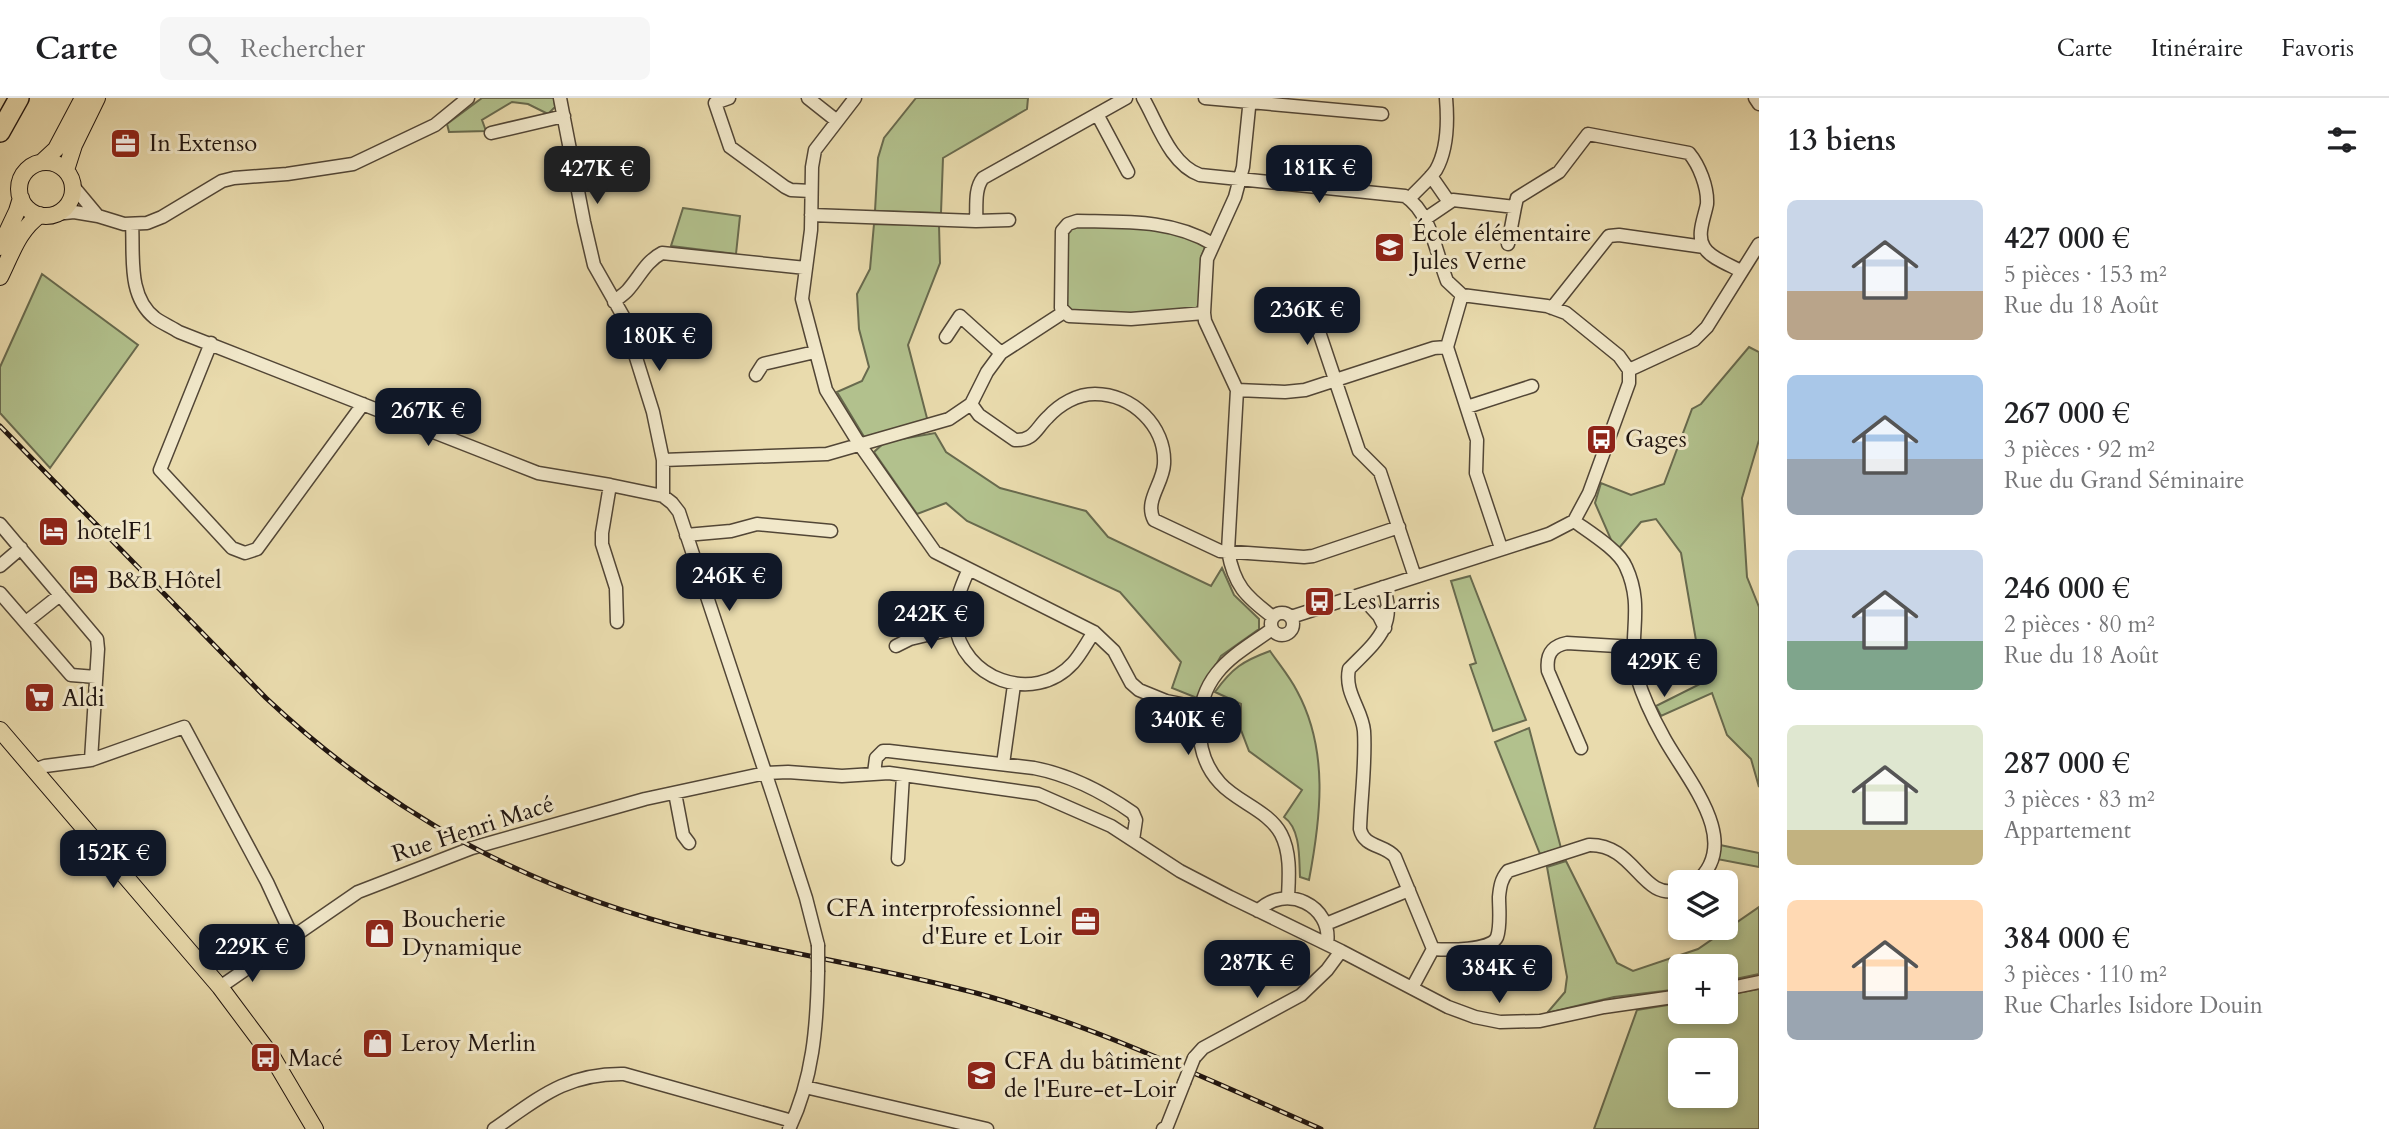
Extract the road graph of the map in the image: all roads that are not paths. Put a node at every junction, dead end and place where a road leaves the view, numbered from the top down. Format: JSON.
{"nodes":[{"id":1,"x":19,"y":98,"type":"edge"},
{"id":2,"x":83,"y":98,"type":"edge"},
{"id":3,"x":97,"y":98,"type":"edge"},
{"id":4,"x":468,"y":98,"type":"edge"},
{"id":5,"x":560,"y":98,"type":"edge"},
{"id":6,"x":729,"y":98,"type":"edge"},
{"id":7,"x":808,"y":98,"type":"edge"},
{"id":8,"x":855,"y":98,"type":"edge"},
{"id":9,"x":1126,"y":98,"type":"edge"},
{"id":10,"x":1144,"y":98,"type":"edge"},
{"id":11,"x":1205,"y":98,"type":"edge"},
{"id":12,"x":1446,"y":98,"type":"edge"},
{"id":13,"x":1755,"y":98,"type":"edge"},
{"id":14,"x":1250,"y":100,"type":"edge"},
{"id":15,"x":1759,"y":104,"type":"edge"},
{"id":16,"x":1097,"y":114,"type":"junction"},
{"id":17,"x":1382,"y":114,"type":"dead end"},
{"id":18,"x":564,"y":117,"type":"junction"},
{"id":19,"x":837,"y":121,"type":"junction"},
{"id":20,"x":0,"y":132,"type":"edge"},
{"id":21,"x":491,"y":133,"type":"dead end"},
{"id":22,"x":42,"y":162,"type":"junction"},
{"id":23,"x":66,"y":170,"type":"junction"},
{"id":24,"x":1128,"y":172,"type":"dead end"},
{"id":25,"x":1430,"y":176,"type":"junction"},
{"id":26,"x":1239,"y":180,"type":"junction"},
{"id":27,"x":73,"y":186,"type":"junction"},
{"id":28,"x":811,"y":191,"type":"junction"},
{"id":29,"x":21,"y":198,"type":"junction"},
{"id":30,"x":1409,"y":199,"type":"junction"},
{"id":31,"x":1449,"y":202,"type":"junction"},
{"id":32,"x":1515,"y":207,"type":"junction"},
{"id":33,"x":47,"y":214,"type":"junction"},
{"id":34,"x":811,"y":215,"type":"junction"},
{"id":35,"x":98,"y":216,"type":"junction"},
{"id":36,"x":1425,"y":219,"type":"junction"},
{"id":37,"x":976,"y":220,"type":"junction"},
{"id":38,"x":1009,"y":220,"type":"dead end"},
{"id":39,"x":132,"y":224,"type":"junction"},
{"id":40,"x":1213,"y":244,"type":"junction"},
{"id":41,"x":1508,"y":244,"type":"dead end"},
{"id":42,"x":1759,"y":244,"type":"edge"},
{"id":43,"x":0,"y":247,"type":"edge"},
{"id":44,"x":1704,"y":247,"type":"junction"},
{"id":45,"x":806,"y":268,"type":"junction"},
{"id":46,"x":1741,"y":271,"type":"junction"},
{"id":47,"x":0,"y":277,"type":"edge"},
{"id":48,"x":1462,"y":295,"type":"junction"},
{"id":49,"x":614,"y":302,"type":"junction"},
{"id":50,"x":1310,"y":302,"type":"dead end"},
{"id":51,"x":1552,"y":308,"type":"junction"},
{"id":52,"x":1064,"y":313,"type":"junction"},
{"id":53,"x":1204,"y":313,"type":"junction"},
{"id":54,"x":946,"y":337,"type":"dead end"},
{"id":55,"x":211,"y":343,"type":"junction"},
{"id":56,"x":1447,"y":347,"type":"junction"},
{"id":57,"x":816,"y":352,"type":"junction"},
{"id":58,"x":1001,"y":353,"type":"junction"},
{"id":59,"x":1629,"y":370,"type":"junction"},
{"id":60,"x":756,"y":374,"type":"dead end"},
{"id":61,"x":1336,"y":380,"type":"junction"},
{"id":62,"x":1532,"y":386,"type":"dead end"},
{"id":63,"x":1237,"y":390,"type":"junction"},
{"id":64,"x":363,"y":404,"type":"junction"},
{"id":65,"x":971,"y":404,"type":"junction"},
{"id":66,"x":1467,"y":407,"type":"junction"},
{"id":67,"x":860,"y":444,"type":"junction"},
{"id":68,"x":663,"y":460,"type":"junction"},
{"id":69,"x":610,"y":485,"type":"junction"},
{"id":70,"x":663,"y":496,"type":"junction"},
{"id":71,"x":1574,"y":521,"type":"junction"},
{"id":72,"x":0,"y":524,"type":"edge"},
{"id":73,"x":1399,"y":527,"type":"junction"},
{"id":74,"x":831,"y":531,"type":"dead end"},
{"id":75,"x":686,"y":535,"type":"junction"},
{"id":76,"x":21,"y":548,"type":"junction"},
{"id":77,"x":1501,"y":548,"type":"junction"},
{"id":78,"x":1228,"y":551,"type":"junction"},
{"id":79,"x":0,"y":566,"type":"edge"},
{"id":80,"x":968,"y":571,"type":"junction"},
{"id":81,"x":1415,"y":577,"type":"junction"},
{"id":82,"x":1383,"y":587,"type":"junction"},
{"id":83,"x":0,"y":593,"type":"edge"},
{"id":84,"x":60,"y":595,"type":"junction"},
{"id":85,"x":1360,"y":596,"type":"junction"},
{"id":86,"x":1291,"y":617,"type":"junction"},
{"id":87,"x":26,"y":622,"type":"junction"},
{"id":88,"x":617,"y":622,"type":"dead end"},
{"id":89,"x":1272,"y":623,"type":"junction"},
{"id":90,"x":956,"y":628,"type":"junction"},
{"id":91,"x":1385,"y":628,"type":"junction"},
{"id":92,"x":1094,"y":632,"type":"junction"},
{"id":93,"x":896,"y":646,"type":"dead end"},
{"id":94,"x":1634,"y":647,"type":"junction"},
{"id":95,"x":96,"y":677,"type":"junction"},
{"id":96,"x":1014,"y":685,"type":"junction"},
{"id":97,"x":1201,"y":708,"type":"junction"},
{"id":98,"x":0,"y":730,"type":"edge"},
{"id":99,"x":1581,"y":748,"type":"dead end"},
{"id":100,"x":91,"y":760,"type":"junction"},
{"id":101,"x":1003,"y":764,"type":"junction"},
{"id":102,"x":34,"y":770,"type":"junction"},
{"id":103,"x":874,"y":773,"type":"junction"},
{"id":104,"x":766,"y":774,"type":"junction"},
{"id":105,"x":903,"y":775,"type":"junction"},
{"id":106,"x":675,"y":793,"type":"junction"},
{"id":107,"x":1133,"y":840,"type":"junction"},
{"id":108,"x":685,"y":841,"type":"dead end"},
{"id":109,"x":898,"y":859,"type":"dead end"},
{"id":110,"x":1708,"y":870,"type":"edge"},
{"id":111,"x":1409,"y":890,"type":"junction"},
{"id":112,"x":1668,"y":891,"type":"edge"},
{"id":113,"x":1288,"y":897,"type":"junction"},
{"id":114,"x":1258,"y":911,"type":"junction"},
{"id":115,"x":1326,"y":924,"type":"junction"},
{"id":116,"x":292,"y":936,"type":"junction"},
{"id":117,"x":1327,"y":944,"type":"junction"},
{"id":118,"x":1433,"y":949,"type":"junction"},
{"id":119,"x":1341,"y":951,"type":"junction"},
{"id":120,"x":1759,"y":982,"type":"edge"},
{"id":121,"x":1738,"y":986,"type":"edge"},
{"id":122,"x":220,"y":987,"type":"junction"},
{"id":123,"x":1412,"y":988,"type":"junction"},
{"id":124,"x":1668,"y":998,"type":"edge"},
{"id":125,"x":805,"y":1087,"type":"junction"},
{"id":126,"x":791,"y":1125,"type":"edge"},
{"id":127,"x":1166,"y":1128,"type":"edge"},
{"id":128,"x":315,"y":1129,"type":"edge"},
{"id":129,"x":494,"y":1129,"type":"edge"},
{"id":130,"x":987,"y":1129,"type":"edge"}],
"edges":[{"from":1,"to":20,"type":"highway"},
{"from":2,"to":22,"type":"main road"},
{"from":3,"to":23,"type":"main road"},
{"from":4,"to":39,"type":"street"},
{"from":5,"to":18,"type":"street"},
{"from":6,"to":28,"type":"street"},
{"from":7,"to":19,"type":"street"},
{"from":8,"to":19,"type":"street"},
{"from":9,"to":16,"type":"street"},
{"from":10,"to":26,"type":"street"},
{"from":11,"to":14,"type":"street"},
{"from":12,"to":25,"type":"street"},
{"from":13,"to":15,"type":"street"},
{"from":14,"to":17,"type":"street"},
{"from":14,"to":26,"type":"street"},
{"from":16,"to":24,"type":"street"},
{"from":16,"to":37,"type":"street"},
{"from":18,"to":21,"type":"street"},
{"from":18,"to":49,"type":"street"},
{"from":19,"to":28,"type":"street"},
{"from":22,"to":23,"type":"main road"},
{"from":22,"to":29,"type":"main road"},
{"from":23,"to":27,"type":"main road"},
{"from":25,"to":30,"type":"street"},
{"from":25,"to":31,"type":"street"},
{"from":26,"to":30,"type":"street"},
{"from":26,"to":40,"type":"street"},
{"from":27,"to":33,"type":"main road"},
{"from":27,"to":35,"type":"street"},
{"from":28,"to":34,"type":"street"},
{"from":29,"to":33,"type":"main road"},
{"from":29,"to":43,"type":"main road"},
{"from":30,"to":36,"type":"street"},
{"from":31,"to":32,"type":"street"},
{"from":31,"to":36,"type":"street"},
{"from":32,"to":41,"type":"street"},
{"from":32,"to":44,"type":"street"},
{"from":33,"to":35,"type":"street"},
{"from":33,"to":47,"type":"main road"},
{"from":34,"to":37,"type":"street"},
{"from":34,"to":45,"type":"street"},
{"from":35,"to":39,"type":"street"},
{"from":36,"to":48,"type":"street"},
{"from":37,"to":38,"type":"street"},
{"from":39,"to":55,"type":"street"},
{"from":40,"to":52,"type":"street"},
{"from":40,"to":53,"type":"street"},
{"from":42,"to":46,"type":"street"},
{"from":44,"to":46,"type":"street"},
{"from":44,"to":51,"type":"street"},
{"from":45,"to":49,"type":"street"},
{"from":45,"to":57,"type":"street"},
{"from":46,"to":59,"type":"street"},
{"from":48,"to":51,"type":"street"},
{"from":48,"to":56,"type":"street"},
{"from":49,"to":68,"type":"street"},
{"from":50,"to":61,"type":"street"},
{"from":51,"to":59,"type":"street"},
{"from":52,"to":53,"type":"street"},
{"from":52,"to":58,"type":"street"},
{"from":53,"to":63,"type":"street"},
{"from":54,"to":58,"type":"street"},
{"from":55,"to":64,"type":"street"},
{"from":55,"to":64,"type":"street"},
{"from":56,"to":61,"type":"street"},
{"from":56,"to":66,"type":"street"},
{"from":57,"to":60,"type":"street"},
{"from":57,"to":67,"type":"street"},
{"from":58,"to":65,"type":"street"},
{"from":59,"to":71,"type":"street"},
{"from":61,"to":63,"type":"street"},
{"from":61,"to":73,"type":"street"},
{"from":62,"to":66,"type":"street"},
{"from":63,"to":78,"type":"street"},
{"from":64,"to":69,"type":"street"},
{"from":65,"to":67,"type":"street"},
{"from":65,"to":78,"type":"street"},
{"from":66,"to":77,"type":"street"},
{"from":67,"to":68,"type":"street"},
{"from":67,"to":80,"type":"street"},
{"from":68,"to":70,"type":"street"},
{"from":69,"to":70,"type":"street"},
{"from":69,"to":88,"type":"street"},
{"from":70,"to":75,"type":"street"},
{"from":71,"to":77,"type":"street"},
{"from":71,"to":94,"type":"street"},
{"from":72,"to":76,"type":"street"},
{"from":73,"to":78,"type":"street"},
{"from":73,"to":81,"type":"street"},
{"from":74,"to":75,"type":"street"},
{"from":75,"to":104,"type":"street"},
{"from":76,"to":79,"type":"street"},
{"from":76,"to":84,"type":"street"},
{"from":77,"to":81,"type":"street"},
{"from":78,"to":89,"type":"street"},
{"from":80,"to":90,"type":"street"},
{"from":80,"to":92,"type":"street"},
{"from":81,"to":82,"type":"street"},
{"from":82,"to":85,"type":"street"},
{"from":82,"to":91,"type":"street"},
{"from":83,"to":87,"type":"street"},
{"from":84,"to":87,"type":"street"},
{"from":84,"to":95,"type":"street"},
{"from":85,"to":86,"type":"street"},
{"from":85,"to":91,"type":"street"},
{"from":86,"to":89,"type":"street"},
{"from":86,"to":89,"type":"street"},
{"from":87,"to":95,"type":"street"},
{"from":89,"to":97,"type":"street"},
{"from":90,"to":93,"type":"street"},
{"from":90,"to":96,"type":"street"},
{"from":91,"to":111,"type":"street"},
{"from":92,"to":96,"type":"street"},
{"from":92,"to":97,"type":"street"},
{"from":94,"to":99,"type":"street"},
{"from":94,"to":110,"type":"street"},
{"from":95,"to":100,"type":"street"},
{"from":96,"to":101,"type":"street"},
{"from":97,"to":113,"type":"street"},
{"from":98,"to":102,"type":"main road"},
{"from":100,"to":102,"type":"street"},
{"from":100,"to":116,"type":"street"},
{"from":101,"to":103,"type":"street"},
{"from":101,"to":107,"type":"street"},
{"from":102,"to":122,"type":"main road"},
{"from":103,"to":104,"type":"street","name":"Rue Henri Macé"},
{"from":103,"to":105,"type":"street","name":"Rue Henri Macé"},
{"from":104,"to":106,"type":"street","name":"Rue Henri Macé"},
{"from":104,"to":125,"type":"street","bridge":true},
{"from":105,"to":107,"type":"street","name":"Rue Henri Macé"},
{"from":105,"to":109,"type":"street"},
{"from":106,"to":108,"type":"street"},
{"from":106,"to":116,"type":"street","name":"Rue Henri Macé"},
{"from":107,"to":114,"type":"street","name":"Rue Henri Macé"},
{"from":111,"to":115,"type":"street"},
{"from":111,"to":118,"type":"street"},
{"from":112,"to":118,"type":"street"},
{"from":113,"to":114,"type":"street"},
{"from":113,"to":115,"type":"street"},
{"from":114,"to":117,"type":"street","name":"Rue Henri Macé"},
{"from":115,"to":117,"type":"street"},
{"from":116,"to":122,"type":"street","name":"Rue Henri Macé"},
{"from":117,"to":119,"type":"street","name":"Rue Henri Macé"},
{"from":118,"to":123,"type":"street"},
{"from":119,"to":123,"type":"street","name":"Rue Henri Macé"},
{"from":119,"to":127,"type":"street","bridge":true},
{"from":120,"to":121,"type":"street"},
{"from":122,"to":128,"type":"main road"},
{"from":123,"to":124,"type":"street","name":"Rue Henri Macé"},
{"from":125,"to":126,"type":"street"},
{"from":125,"to":130,"type":"street"},
{"from":126,"to":129,"type":"street"}]}
